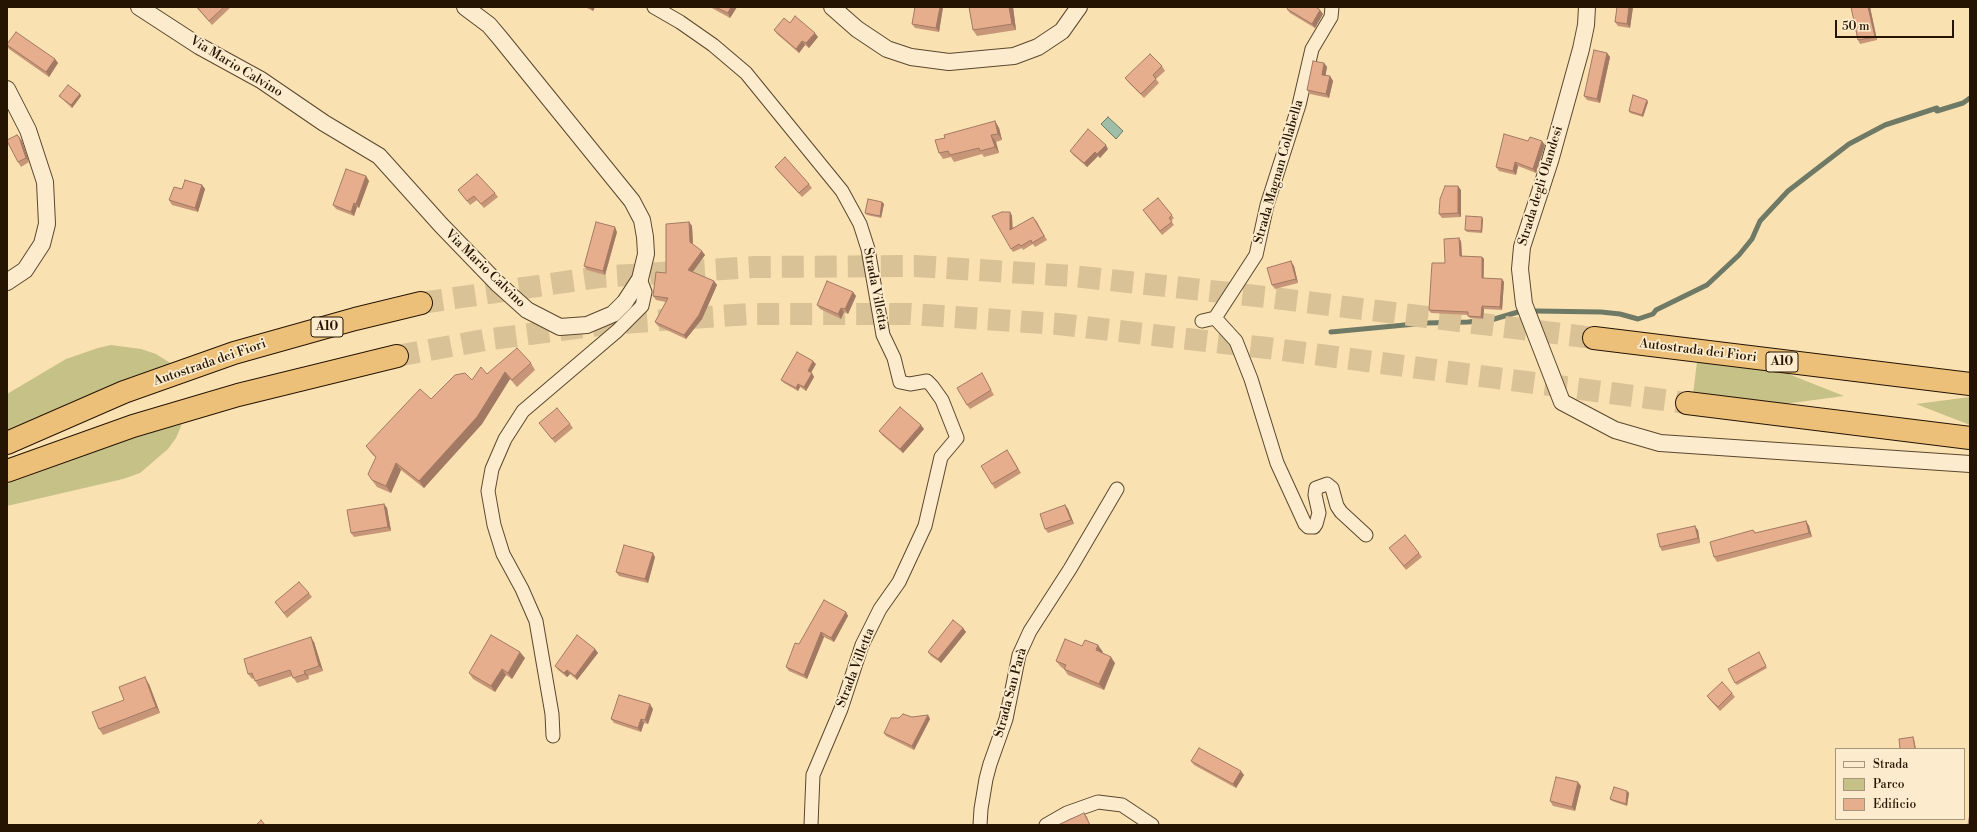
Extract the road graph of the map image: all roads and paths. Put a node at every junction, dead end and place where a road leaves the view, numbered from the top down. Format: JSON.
{"nodes":[{"id":1,"x":139,"y":7,"type":"edge"},
{"id":2,"x":465,"y":7,"type":"edge"},
{"id":3,"x":654,"y":7,"type":"edge"},
{"id":4,"x":832,"y":7,"type":"edge"},
{"id":5,"x":1079,"y":7,"type":"edge"},
{"id":6,"x":1332,"y":7,"type":"edge"},
{"id":7,"x":1587,"y":7,"type":"edge"},
{"id":8,"x":7,"y":89,"type":"edge"},
{"id":9,"x":640,"y":279,"type":"junction"},
{"id":10,"x":7,"y":282,"type":"edge"},
{"id":11,"x":421,"y":303,"type":"tunnel mouth"},
{"id":12,"x":1594,"y":338,"type":"tunnel mouth"},
{"id":13,"x":398,"y":356,"type":"tunnel mouth"},
{"id":14,"x":1970,"y":384,"type":"edge"},
{"id":15,"x":1688,"y":403,"type":"tunnel mouth"},
{"id":16,"x":1970,"y":438,"type":"edge"},
{"id":17,"x":7,"y":443,"type":"edge"},
{"id":18,"x":1970,"y":464,"type":"edge"},
{"id":19,"x":7,"y":472,"type":"edge"},
{"id":20,"x":1117,"y":488,"type":"dead end"},
{"id":21,"x":1366,"y":535,"type":"dead end"},
{"id":22,"x":553,"y":736,"type":"dead end"},
{"id":23,"x":811,"y":825,"type":"edge"},
{"id":24,"x":980,"y":825,"type":"edge"},
{"id":25,"x":1046,"y":825,"type":"edge"},
{"id":26,"x":1152,"y":825,"type":"edge"}],
"edges":[{"from":1,"to":9,"type":"street","name":"Via Mario Calvino"},
{"from":2,"to":9,"type":"street","name":"Via Mario Calvino"},
{"from":3,"to":23,"type":"street","name":"Strada Villetta"},
{"from":4,"to":5,"type":"street"},
{"from":6,"to":21,"type":"street","name":"Strada Magnan Collabella"},
{"from":7,"to":18,"type":"street","name":"Strada degli Olandesi"},
{"from":8,"to":10,"type":"street"},
{"from":9,"to":22,"type":"street"},
{"from":11,"to":17,"type":"highway","name":"Autostrada dei Fiori","number":"A10"},
{"from":12,"to":14,"type":"highway","name":"Autostrada dei Fiori","number":"A10"},
{"from":13,"to":19,"type":"highway"},
{"from":15,"to":16,"type":"highway"},
{"from":20,"to":24,"type":"street","name":"Strada San Parà"},
{"from":25,"to":26,"type":"street"}]}
